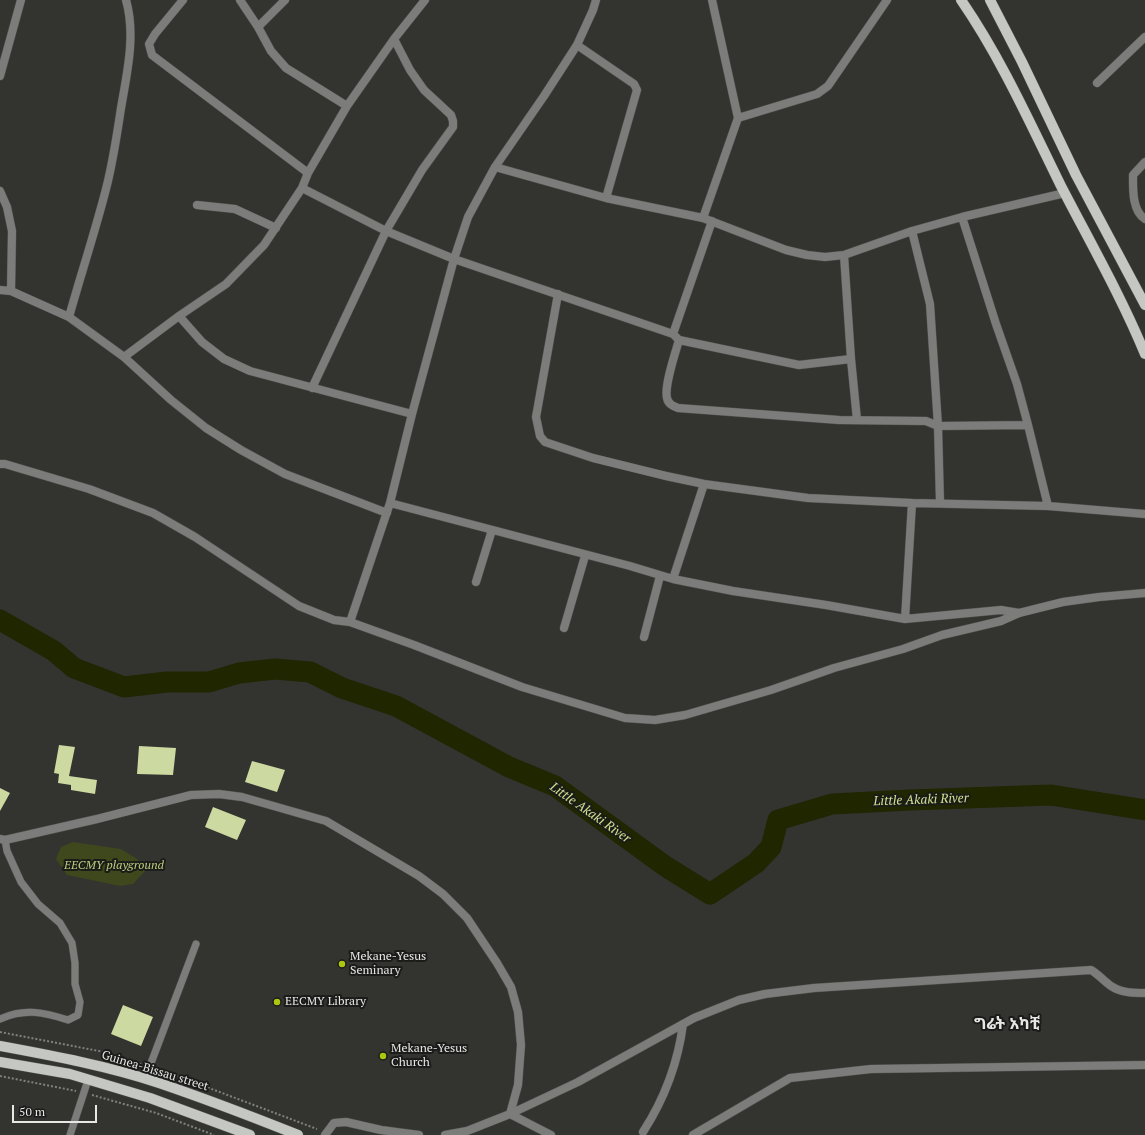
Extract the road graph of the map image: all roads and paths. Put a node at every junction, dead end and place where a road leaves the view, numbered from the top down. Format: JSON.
{"nodes":[{"id":1,"x":21,"y":0,"type":"edge"},
{"id":2,"x":126,"y":0,"type":"edge"},
{"id":3,"x":183,"y":0,"type":"edge"},
{"id":4,"x":240,"y":0,"type":"edge"},
{"id":5,"x":285,"y":0,"type":"edge"},
{"id":6,"x":425,"y":0,"type":"edge"},
{"id":7,"x":596,"y":0,"type":"edge"},
{"id":8,"x":712,"y":0,"type":"edge"},
{"id":9,"x":887,"y":0,"type":"edge"},
{"id":10,"x":961,"y":0,"type":"edge"},
{"id":11,"x":990,"y":0,"type":"edge"},
{"id":12,"x":258,"y":27,"type":"junction"},
{"id":13,"x":1145,"y":37,"type":"edge"},
{"id":14,"x":394,"y":39,"type":"junction"},
{"id":15,"x":577,"y":45,"type":"junction"},
{"id":16,"x":0,"y":76,"type":"edge"},
{"id":17,"x":1097,"y":83,"type":"dead end"},
{"id":18,"x":346,"y":106,"type":"junction"},
{"id":19,"x":738,"y":118,"type":"junction"},
{"id":20,"x":1145,"y":162,"type":"edge"},
{"id":21,"x":495,"y":167,"type":"junction"},
{"id":22,"x":308,"y":173,"type":"junction"},
{"id":23,"x":302,"y":188,"type":"junction"},
{"id":24,"x":0,"y":191,"type":"edge"},
{"id":25,"x":1065,"y":192,"type":"junction"},
{"id":26,"x":606,"y":198,"type":"junction"},
{"id":27,"x":197,"y":205,"type":"dead end"},
{"id":28,"x":962,"y":217,"type":"junction"},
{"id":29,"x":703,"y":218,"type":"junction"},
{"id":30,"x":1145,"y":219,"type":"edge"},
{"id":31,"x":712,"y":221,"type":"junction"},
{"id":32,"x":276,"y":228,"type":"junction"},
{"id":33,"x":386,"y":231,"type":"junction"},
{"id":34,"x":912,"y":231,"type":"junction"},
{"id":35,"x":844,"y":255,"type":"junction"},
{"id":36,"x":454,"y":259,"type":"junction"},
{"id":37,"x":0,"y":290,"type":"edge"},
{"id":38,"x":12,"y":291,"type":"junction"},
{"id":39,"x":558,"y":294,"type":"junction"},
{"id":40,"x":0,"y":298,"type":"edge"},
{"id":41,"x":1145,"y":305,"type":"edge"},
{"id":42,"x":179,"y":316,"type":"junction"},
{"id":43,"x":69,"y":317,"type":"junction"},
{"id":44,"x":676,"y":337,"type":"junction"},
{"id":45,"x":1145,"y":354,"type":"edge"},
{"id":46,"x":124,"y":357,"type":"junction"},
{"id":47,"x":851,"y":359,"type":"junction"},
{"id":48,"x":312,"y":388,"type":"junction"},
{"id":49,"x":412,"y":414,"type":"junction"},
{"id":50,"x":857,"y":420,"type":"junction"},
{"id":51,"x":1028,"y":425,"type":"junction"},
{"id":52,"x":938,"y":426,"type":"junction"},
{"id":53,"x":0,"y":464,"type":"edge"},
{"id":54,"x":704,"y":484,"type":"junction"},
{"id":55,"x":390,"y":503,"type":"junction"},
{"id":56,"x":912,"y":503,"type":"junction"},
{"id":57,"x":940,"y":503,"type":"junction"},
{"id":58,"x":1048,"y":506,"type":"junction"},
{"id":59,"x":387,"y":513,"type":"junction"},
{"id":60,"x":1145,"y":514,"type":"edge"},
{"id":61,"x":492,"y":530,"type":"junction"},
{"id":62,"x":585,"y":556,"type":"junction"},
{"id":63,"x":660,"y":576,"type":"junction"},
{"id":64,"x":673,"y":579,"type":"junction"},
{"id":65,"x":476,"y":582,"type":"dead end"},
{"id":66,"x":1145,"y":593,"type":"edge"},
{"id":67,"x":1019,"y":613,"type":"junction"},
{"id":68,"x":905,"y":619,"type":"junction"},
{"id":69,"x":350,"y":622,"type":"junction"},
{"id":70,"x":564,"y":628,"type":"dead end"},
{"id":71,"x":644,"y":637,"type":"dead end"},
{"id":72,"x":2,"y":839,"type":"edge"},
{"id":73,"x":196,"y":944,"type":"dead end"},
{"id":74,"x":1145,"y":993,"type":"edge"},
{"id":75,"x":0,"y":1019,"type":"edge"},
{"id":76,"x":683,"y":1024,"type":"junction"},
{"id":77,"x":0,"y":1046,"type":"edge"},
{"id":78,"x":0,"y":1062,"type":"edge"},
{"id":79,"x":1145,"y":1065,"type":"edge"},
{"id":80,"x":0,"y":1076,"type":"edge"},
{"id":81,"x":145,"y":1079,"type":"junction"},
{"id":82,"x":88,"y":1080,"type":"junction"},
{"id":83,"x":84,"y":1093,"type":"junction"},
{"id":84,"x":510,"y":1114,"type":"junction"},
{"id":85,"x":643,"y":1132,"type":"dead end"},
{"id":86,"x":70,"y":1135,"type":"edge"},
{"id":87,"x":214,"y":1135,"type":"edge"},
{"id":88,"x":250,"y":1135,"type":"edge"},
{"id":89,"x":298,"y":1135,"type":"edge"},
{"id":90,"x":325,"y":1135,"type":"edge"},
{"id":91,"x":418,"y":1135,"type":"edge"},
{"id":92,"x":445,"y":1135,"type":"edge"},
{"id":93,"x":551,"y":1135,"type":"edge"},
{"id":94,"x":693,"y":1135,"type":"edge"}],
"edges":[{"from":1,"to":16,"type":"street"},
{"from":2,"to":43,"type":"street"},
{"from":3,"to":22,"type":"street"},
{"from":4,"to":12,"type":"street"},
{"from":5,"to":12,"type":"street"},
{"from":6,"to":14,"type":"street"},
{"from":7,"to":15,"type":"street"},
{"from":8,"to":19,"type":"street"},
{"from":9,"to":19,"type":"street"},
{"from":10,"to":25,"type":"main road"},
{"from":11,"to":41,"type":"main road"},
{"from":12,"to":18,"type":"street"},
{"from":13,"to":17,"type":"street"},
{"from":14,"to":18,"type":"street"},
{"from":14,"to":33,"type":"street"},
{"from":15,"to":21,"type":"street"},
{"from":15,"to":26,"type":"street"},
{"from":18,"to":22,"type":"street"},
{"from":19,"to":29,"type":"street"},
{"from":20,"to":30,"type":"street"},
{"from":21,"to":26,"type":"street"},
{"from":21,"to":36,"type":"street"},
{"from":22,"to":23,"type":"street"},
{"from":23,"to":32,"type":"street"},
{"from":23,"to":33,"type":"street"},
{"from":24,"to":38,"type":"street"},
{"from":25,"to":28,"type":"street"},
{"from":25,"to":45,"type":"main road"},
{"from":26,"to":29,"type":"street"},
{"from":27,"to":32,"type":"street"},
{"from":28,"to":34,"type":"street"},
{"from":28,"to":51,"type":"street"},
{"from":29,"to":31,"type":"street"},
{"from":31,"to":35,"type":"street"},
{"from":31,"to":44,"type":"street"},
{"from":32,"to":42,"type":"street"},
{"from":33,"to":36,"type":"street"},
{"from":33,"to":48,"type":"street"},
{"from":34,"to":35,"type":"street"},
{"from":34,"to":52,"type":"street"},
{"from":35,"to":47,"type":"street"},
{"from":36,"to":39,"type":"street"},
{"from":36,"to":49,"type":"street"},
{"from":37,"to":38,"type":"street"},
{"from":37,"to":40,"type":"street"},
{"from":38,"to":43,"type":"street"},
{"from":39,"to":44,"type":"street"},
{"from":39,"to":54,"type":"street"},
{"from":42,"to":46,"type":"street"},
{"from":42,"to":48,"type":"street"},
{"from":43,"to":46,"type":"street"},
{"from":44,"to":47,"type":"street"},
{"from":44,"to":50,"type":"street"},
{"from":46,"to":59,"type":"street"},
{"from":47,"to":50,"type":"street"},
{"from":48,"to":49,"type":"street"},
{"from":49,"to":55,"type":"street"},
{"from":50,"to":52,"type":"street"},
{"from":51,"to":52,"type":"street"},
{"from":51,"to":58,"type":"street"},
{"from":52,"to":57,"type":"street"},
{"from":53,"to":69,"type":"street"},
{"from":54,"to":56,"type":"street"},
{"from":54,"to":64,"type":"street"},
{"from":55,"to":59,"type":"street"},
{"from":55,"to":61,"type":"street"},
{"from":56,"to":57,"type":"street"},
{"from":56,"to":68,"type":"street"},
{"from":57,"to":58,"type":"street"},
{"from":58,"to":60,"type":"street"},
{"from":59,"to":69,"type":"street"},
{"from":61,"to":62,"type":"street"},
{"from":61,"to":65,"type":"street"},
{"from":62,"to":63,"type":"street"},
{"from":62,"to":70,"type":"street"},
{"from":63,"to":64,"type":"street"},
{"from":63,"to":71,"type":"street"},
{"from":64,"to":68,"type":"street"},
{"from":66,"to":67,"type":"street"},
{"from":67,"to":68,"type":"street"},
{"from":67,"to":69,"type":"street"},
{"from":72,"to":75,"type":"lane"},
{"from":72,"to":84,"type":"street"},
{"from":73,"to":81,"type":"lane"},
{"from":74,"to":76,"type":"street"},
{"from":76,"to":84,"type":"street"},
{"from":76,"to":85,"type":"street"},
{"from":77,"to":81,"type":"main road","name":"Guinea-Bissau street"},
{"from":78,"to":82,"type":"main road"},
{"from":79,"to":94,"type":"street"},
{"from":80,"to":83,"type":"path"},
{"from":81,"to":89,"type":"main road","name":"Guinea-Bissau street"},
{"from":82,"to":83,"type":"lane"},
{"from":82,"to":88,"type":"main road"},
{"from":83,"to":86,"type":"lane"},
{"from":83,"to":87,"type":"path"},
{"from":84,"to":92,"type":"street"},
{"from":84,"to":93,"type":"street"},
{"from":90,"to":91,"type":"street"}]}
